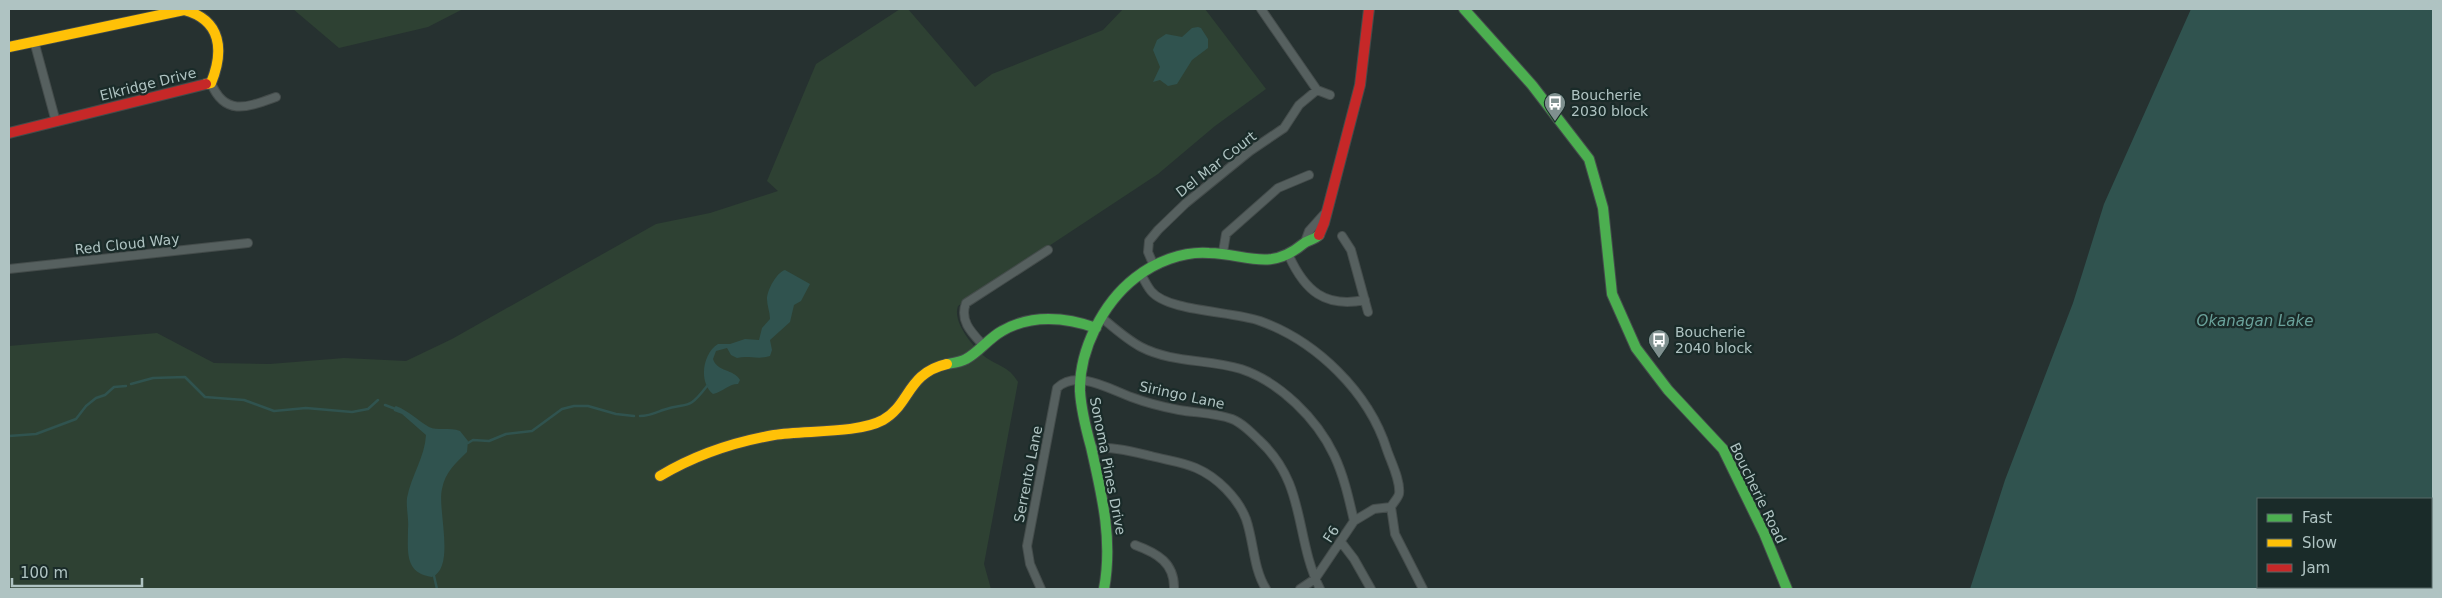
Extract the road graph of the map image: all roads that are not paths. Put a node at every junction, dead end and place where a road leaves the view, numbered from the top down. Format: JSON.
{"nodes":[{"id":1,"x":1261,"y":9,"type":"edge"},
{"id":2,"x":1369,"y":9,"type":"edge"},
{"id":3,"x":1464,"y":9,"type":"edge"},
{"id":4,"x":34,"y":41,"type":"junction"},
{"id":5,"x":9,"y":47,"type":"edge"},
{"id":6,"x":211,"y":83,"type":"junction"},
{"id":7,"x":1317,"y":90,"type":"junction"},
{"id":8,"x":1330,"y":95,"type":"dead end"},
{"id":9,"x":276,"y":97,"type":"dead end"},
{"id":10,"x":56,"y":122,"type":"junction"},
{"id":11,"x":9,"y":133,"type":"edge"},
{"id":12,"x":1309,"y":176,"type":"dead end"},
{"id":13,"x":1342,"y":236,"type":"dead end"},
{"id":14,"x":248,"y":243,"type":"dead end"},
{"id":15,"x":1048,"y":250,"type":"dead end"},
{"id":16,"x":1223,"y":252,"type":"junction"},
{"id":17,"x":1289,"y":256,"type":"junction"},
{"id":18,"x":1154,"y":266,"type":"junction"},
{"id":19,"x":9,"y":269,"type":"edge"},
{"id":20,"x":1141,"y":274,"type":"junction"},
{"id":21,"x":1365,"y":300,"type":"junction"},
{"id":22,"x":1368,"y":312,"type":"dead end"},
{"id":23,"x":1101,"y":317,"type":"junction"},
{"id":24,"x":1096,"y":328,"type":"junction"},
{"id":25,"x":984,"y":346,"type":"junction"},
{"id":26,"x":1081,"y":379,"type":"junction"},
{"id":27,"x":1091,"y":449,"type":"junction"},
{"id":28,"x":660,"y":476,"type":"dead end"},
{"id":29,"x":1390,"y":507,"type":"junction"},
{"id":30,"x":1354,"y":521,"type":"junction"},
{"id":31,"x":1341,"y":542,"type":"junction"},
{"id":32,"x":1135,"y":545,"type":"dead end"},
{"id":33,"x":1315,"y":580,"type":"junction"},
{"id":34,"x":1040,"y":589,"type":"edge"},
{"id":35,"x":1104,"y":589,"type":"edge"},
{"id":36,"x":1174,"y":589,"type":"edge"},
{"id":37,"x":1266,"y":589,"type":"edge"},
{"id":38,"x":1300,"y":589,"type":"edge"},
{"id":39,"x":1320,"y":589,"type":"edge"},
{"id":40,"x":1371,"y":589,"type":"edge"},
{"id":41,"x":1423,"y":589,"type":"edge"},
{"id":42,"x":1787,"y":589,"type":"edge"}],
"edges":[{"from":1,"to":7,"type":"street"},
{"from":2,"to":17,"type":"street"},
{"from":3,"to":42,"type":"street","name":"Boucherie Road"},
{"from":4,"to":5,"type":"street","name":"Elkridge Drive"},
{"from":4,"to":6,"type":"street","name":"Elkridge Drive"},
{"from":4,"to":10,"type":"street"},
{"from":6,"to":9,"type":"street"},
{"from":6,"to":10,"type":"street","name":"Elkridge Drive"},
{"from":7,"to":8,"type":"street"},
{"from":7,"to":18,"type":"street","name":"Del Mar Court"},
{"from":10,"to":11,"type":"street","name":"Elkridge Drive"},
{"from":12,"to":16,"type":"street"},
{"from":13,"to":21,"type":"street"},
{"from":14,"to":19,"type":"street","name":"Red Cloud Way"},
{"from":15,"to":25,"type":"street"},
{"from":16,"to":17,"type":"street","name":"Sonoma Pines Drive"},
{"from":16,"to":18,"type":"street","name":"Sonoma Pines Drive"},
{"from":17,"to":21,"type":"street"},
{"from":18,"to":20,"type":"street","name":"Sonoma Pines Drive"},
{"from":20,"to":23,"type":"street","name":"Sonoma Pines Drive"},
{"from":20,"to":29,"type":"street"},
{"from":21,"to":22,"type":"street"},
{"from":23,"to":24,"type":"street","name":"Sonoma Pines Drive"},
{"from":23,"to":30,"type":"street"},
{"from":24,"to":25,"type":"street"},
{"from":24,"to":26,"type":"street","name":"Sonoma Pines Drive"},
{"from":25,"to":28,"type":"street"},
{"from":26,"to":27,"type":"street","name":"Sonoma Pines Drive"},
{"from":26,"to":33,"type":"street","name":"Siringo Lane"},
{"from":26,"to":34,"type":"street","name":"Serrento Lane"},
{"from":27,"to":35,"type":"street","name":"Sonoma Pines Drive"},
{"from":27,"to":37,"type":"street"},
{"from":29,"to":30,"type":"street","name":"F6"},
{"from":29,"to":41,"type":"street"},
{"from":30,"to":31,"type":"street","name":"F6"},
{"from":31,"to":33,"type":"street","name":"F6"},
{"from":31,"to":40,"type":"street"},
{"from":32,"to":36,"type":"street"},
{"from":33,"to":38,"type":"street","name":"F6"},
{"from":33,"to":39,"type":"street","name":"Siringo Lane"}]}
